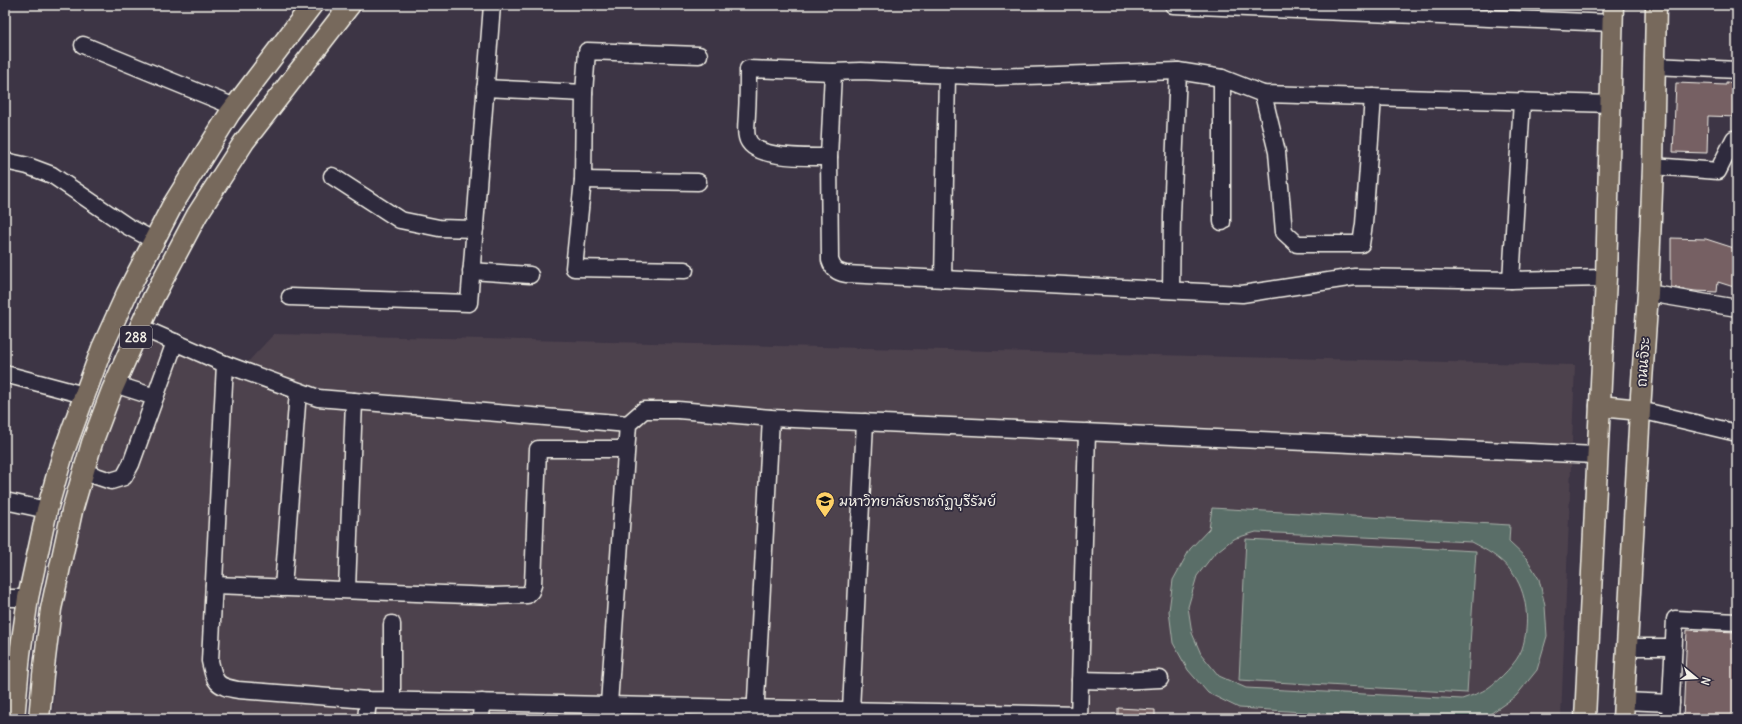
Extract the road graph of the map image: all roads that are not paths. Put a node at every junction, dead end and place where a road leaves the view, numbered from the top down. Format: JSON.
{"nodes":[{"id":1,"x":312,"y":5,"type":"edge"},
{"id":2,"x":350,"y":5,"type":"edge"},
{"id":3,"x":492,"y":5,"type":"edge"},
{"id":4,"x":1183,"y":5,"type":"edge"},
{"id":5,"x":1656,"y":5,"type":"edge"},
{"id":6,"x":1236,"y":6,"type":"edge"},
{"id":7,"x":1613,"y":14,"type":"edge"},
{"id":8,"x":83,"y":46,"type":"dead end"},
{"id":9,"x":699,"y":55,"type":"dead end"},
{"id":10,"x":1655,"y":66,"type":"junction"},
{"id":11,"x":1737,"y":70,"type":"edge"},
{"id":12,"x":1178,"y":71,"type":"junction"},
{"id":13,"x":833,"y":72,"type":"junction"},
{"id":14,"x":947,"y":75,"type":"junction"},
{"id":15,"x":1222,"y":78,"type":"junction"},
{"id":16,"x":485,"y":88,"type":"junction"},
{"id":17,"x":584,"y":93,"type":"junction"},
{"id":18,"x":1263,"y":94,"type":"junction"},
{"id":19,"x":1373,"y":97,"type":"junction"},
{"id":20,"x":1522,"y":101,"type":"junction"},
{"id":21,"x":1611,"y":104,"type":"junction"},
{"id":22,"x":235,"y":106,"type":"junction"},
{"id":23,"x":1737,"y":139,"type":"edge"},
{"id":24,"x":829,"y":157,"type":"junction"},
{"id":25,"x":5,"y":162,"type":"edge"},
{"id":26,"x":1653,"y":166,"type":"junction"},
{"id":27,"x":332,"y":176,"type":"dead end"},
{"id":28,"x":583,"y":180,"type":"junction"},
{"id":29,"x":698,"y":182,"type":"dead end"},
{"id":30,"x":1222,"y":222,"type":"dead end"},
{"id":31,"x":475,"y":229,"type":"junction"},
{"id":32,"x":155,"y":241,"type":"junction"},
{"id":33,"x":685,"y":270,"type":"dead end"},
{"id":34,"x":471,"y":271,"type":"junction"},
{"id":35,"x":530,"y":275,"type":"dead end"},
{"id":36,"x":943,"y":278,"type":"junction"},
{"id":37,"x":1606,"y":278,"type":"junction"},
{"id":38,"x":1511,"y":280,"type":"junction"},
{"id":39,"x":1171,"y":290,"type":"junction"},
{"id":40,"x":1648,"y":293,"type":"junction"},
{"id":41,"x":290,"y":297,"type":"dead end"},
{"id":42,"x":1737,"y":308,"type":"edge"},
{"id":43,"x":140,"y":327,"type":"junction"},
{"id":44,"x":175,"y":342,"type":"junction"},
{"id":45,"x":226,"y":364,"type":"junction"},
{"id":46,"x":5,"y":374,"type":"edge"},
{"id":47,"x":114,"y":384,"type":"junction"},
{"id":48,"x":298,"y":391,"type":"junction"},
{"id":49,"x":84,"y":395,"type":"junction"},
{"id":50,"x":155,"y":397,"type":"junction"},
{"id":51,"x":354,"y":401,"type":"junction"},
{"id":52,"x":1600,"y":406,"type":"junction"},
{"id":53,"x":1640,"y":410,"type":"junction"},
{"id":54,"x":771,"y":418,"type":"junction"},
{"id":55,"x":865,"y":422,"type":"junction"},
{"id":56,"x":628,"y":424,"type":"junction"},
{"id":57,"x":1087,"y":432,"type":"junction"},
{"id":58,"x":1737,"y":433,"type":"edge"},
{"id":59,"x":626,"y":449,"type":"junction"},
{"id":60,"x":1596,"y":455,"type":"junction"},
{"id":61,"x":84,"y":472,"type":"junction"},
{"id":62,"x":5,"y":501,"type":"edge"},
{"id":63,"x":47,"y":510,"type":"junction"},
{"id":64,"x":214,"y":586,"type":"junction"},
{"id":65,"x":283,"y":588,"type":"junction"},
{"id":66,"x":347,"y":589,"type":"junction"},
{"id":67,"x":5,"y":598,"type":"edge"},
{"id":68,"x":28,"y":598,"type":"junction"},
{"id":69,"x":1737,"y":622,"type":"edge"},
{"id":70,"x":392,"y":624,"type":"dead end"},
{"id":71,"x":1674,"y":646,"type":"junction"},
{"id":72,"x":1627,"y":647,"type":"junction"},
{"id":73,"x":12,"y":665,"type":"edge"},
{"id":74,"x":1160,"y":679,"type":"dead end"},
{"id":75,"x":1080,"y":680,"type":"junction"},
{"id":76,"x":368,"y":700,"type":"junction"},
{"id":77,"x":392,"y":700,"type":"junction"},
{"id":78,"x":482,"y":702,"type":"junction"},
{"id":79,"x":1671,"y":703,"type":"junction"},
{"id":80,"x":851,"y":710,"type":"junction"},
{"id":81,"x":1624,"y":710,"type":"edge"},
{"id":82,"x":609,"y":712,"type":"edge"},
{"id":83,"x":755,"y":714,"type":"edge"},
{"id":84,"x":910,"y":715,"type":"edge"},
{"id":85,"x":1046,"y":717,"type":"edge"},
{"id":86,"x":1079,"y":717,"type":"edge"},
{"id":87,"x":14,"y":719,"type":"edge"},
{"id":88,"x":39,"y":719,"type":"edge"},
{"id":89,"x":366,"y":719,"type":"edge"},
{"id":90,"x":481,"y":719,"type":"edge"},
{"id":91,"x":1585,"y":719,"type":"edge"},
{"id":92,"x":1670,"y":719,"type":"edge"}],
"edges":[{"from":1,"to":22,"type":"main road","number":"288"},
{"from":2,"to":43,"type":"main road","number":"288"},
{"from":3,"to":16,"type":"street"},
{"from":4,"to":6,"type":"street"},
{"from":5,"to":10,"type":"main road","name":"ถนนจิระ"},
{"from":6,"to":7,"type":"street"},
{"from":7,"to":21,"type":"main road"},
{"from":8,"to":22,"type":"street"},
{"from":9,"to":17,"type":"street"},
{"from":10,"to":11,"type":"street"},
{"from":10,"to":26,"type":"main road","name":"ถนนจิระ"},
{"from":12,"to":14,"type":"street"},
{"from":12,"to":15,"type":"street"},
{"from":12,"to":39,"type":"street"},
{"from":13,"to":14,"type":"street"},
{"from":13,"to":24,"type":"street"},
{"from":13,"to":24,"type":"street"},
{"from":14,"to":36,"type":"street"},
{"from":15,"to":18,"type":"street"},
{"from":15,"to":30,"type":"street"},
{"from":16,"to":17,"type":"street"},
{"from":16,"to":31,"type":"street"},
{"from":17,"to":28,"type":"street"},
{"from":18,"to":19,"type":"street"},
{"from":18,"to":19,"type":"street"},
{"from":19,"to":20,"type":"street"},
{"from":20,"to":21,"type":"street"},
{"from":20,"to":38,"type":"street"},
{"from":21,"to":37,"type":"main road"},
{"from":22,"to":32,"type":"main road","number":"288"},
{"from":23,"to":26,"type":"street"},
{"from":24,"to":36,"type":"street"},
{"from":25,"to":32,"type":"street"},
{"from":26,"to":40,"type":"main road","name":"ถนนจิระ"},
{"from":27,"to":31,"type":"street"},
{"from":28,"to":29,"type":"street"},
{"from":28,"to":33,"type":"street"},
{"from":31,"to":34,"type":"street"},
{"from":32,"to":49,"type":"main road","number":"288"},
{"from":34,"to":35,"type":"street"},
{"from":34,"to":41,"type":"street"},
{"from":36,"to":39,"type":"street"},
{"from":37,"to":38,"type":"street"},
{"from":37,"to":52,"type":"main road"},
{"from":38,"to":39,"type":"street"},
{"from":40,"to":42,"type":"street"},
{"from":40,"to":53,"type":"main road","name":"ถนนจิระ"},
{"from":43,"to":44,"type":"street"},
{"from":43,"to":47,"type":"main road","number":"288"},
{"from":44,"to":45,"type":"street"},
{"from":44,"to":50,"type":"street"},
{"from":45,"to":48,"type":"street"},
{"from":45,"to":64,"type":"street"},
{"from":46,"to":49,"type":"street"},
{"from":47,"to":50,"type":"street"},
{"from":47,"to":61,"type":"main road","number":"288"},
{"from":48,"to":51,"type":"street"},
{"from":48,"to":65,"type":"street"},
{"from":49,"to":63,"type":"main road","number":"288"},
{"from":50,"to":61,"type":"street"},
{"from":51,"to":56,"type":"street"},
{"from":51,"to":66,"type":"street"},
{"from":52,"to":53,"type":"main road"},
{"from":52,"to":60,"type":"main road"},
{"from":53,"to":58,"type":"street"},
{"from":53,"to":72,"type":"main road","name":"ถนนจิระ"},
{"from":54,"to":55,"type":"street"},
{"from":54,"to":56,"type":"street"},
{"from":54,"to":83,"type":"street"},
{"from":55,"to":57,"type":"street"},
{"from":55,"to":80,"type":"street"},
{"from":56,"to":59,"type":"street"},
{"from":57,"to":60,"type":"street"},
{"from":57,"to":75,"type":"street"},
{"from":59,"to":66,"type":"street"},
{"from":59,"to":82,"type":"street"},
{"from":60,"to":91,"type":"main road"},
{"from":61,"to":88,"type":"main road","number":"288"},
{"from":62,"to":63,"type":"street"},
{"from":63,"to":68,"type":"main road","number":"288"},
{"from":64,"to":65,"type":"street"},
{"from":64,"to":76,"type":"street"},
{"from":65,"to":66,"type":"street"},
{"from":67,"to":68,"type":"street"},
{"from":68,"to":73,"type":"main road","number":"288"},
{"from":69,"to":71,"type":"street"},
{"from":70,"to":77,"type":"street"},
{"from":71,"to":72,"type":"street"},
{"from":71,"to":79,"type":"street"},
{"from":72,"to":81,"type":"main road","name":"ถนนจิระ"},
{"from":73,"to":87,"type":"main road","number":"288"},
{"from":74,"to":75,"type":"street"},
{"from":75,"to":86,"type":"street"},
{"from":76,"to":77,"type":"street"},
{"from":76,"to":89,"type":"street"},
{"from":77,"to":78,"type":"street"},
{"from":78,"to":82,"type":"street"},
{"from":78,"to":90,"type":"street"},
{"from":79,"to":81,"type":"street"},
{"from":79,"to":92,"type":"street"},
{"from":80,"to":83,"type":"street"},
{"from":80,"to":84,"type":"street"},
{"from":82,"to":83,"type":"street"},
{"from":84,"to":85,"type":"street"},
{"from":85,"to":86,"type":"street"}]}
